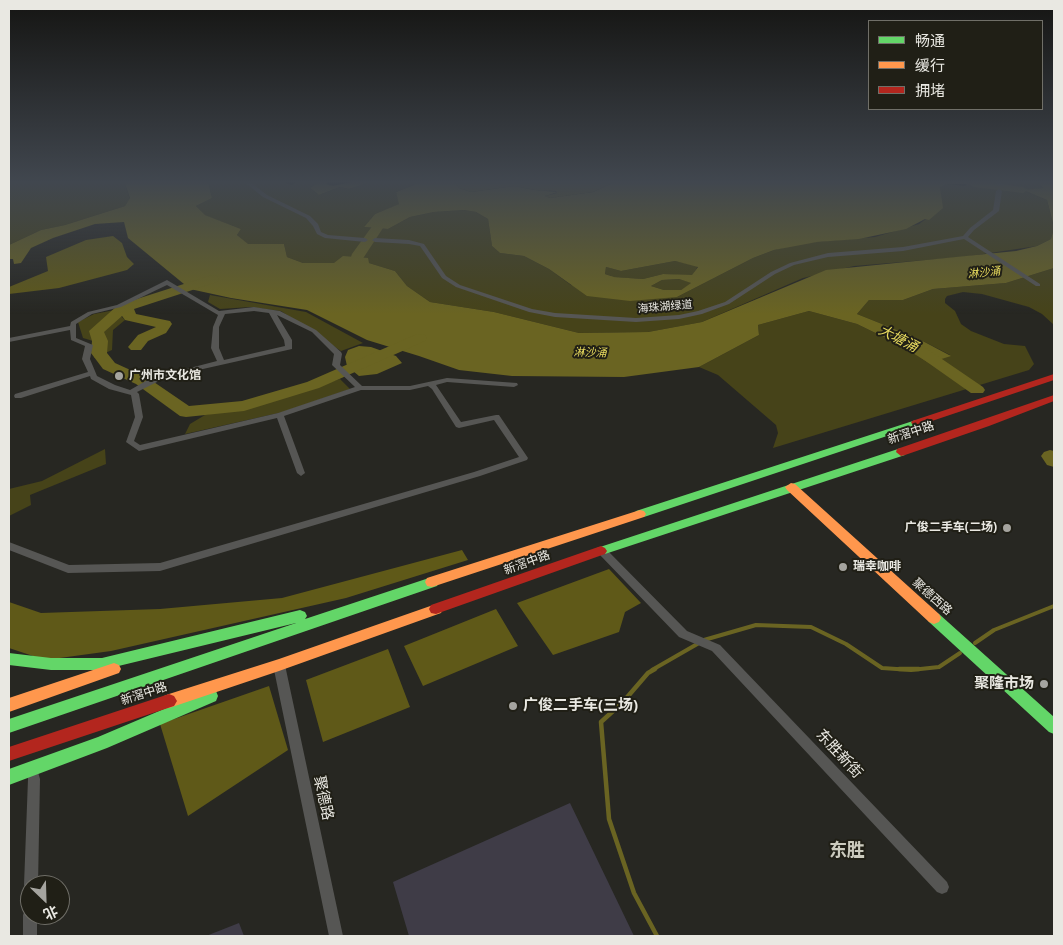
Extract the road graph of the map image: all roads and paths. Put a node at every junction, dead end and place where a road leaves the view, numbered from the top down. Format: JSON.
{"nodes":[{"id":1,"x":316,"y":225,"type":"edge"},
{"id":2,"x":977,"y":225,"type":"edge"},
{"id":3,"x":965,"y":237,"type":"junction"},
{"id":4,"x":365,"y":240,"type":"dead end"},
{"id":5,"x":375,"y":240,"type":"dead end"},
{"id":6,"x":168,"y":282,"type":"joint"},
{"id":7,"x":1038,"y":285,"type":"dead end"},
{"id":8,"x":185,"y":294,"type":"joint"},
{"id":9,"x":223,"y":312,"type":"junction"},
{"id":10,"x":272,"y":312,"type":"junction"},
{"id":11,"x":73,"y":327,"type":"junction"},
{"id":12,"x":9,"y":340,"type":"edge"},
{"id":13,"x":221,"y":362,"type":"junction"},
{"id":14,"x":92,"y":373,"type":"junction"},
{"id":15,"x":1054,"y":377,"type":"edge"},
{"id":16,"x":430,"y":384,"type":"junction"},
{"id":17,"x":514,"y":385,"type":"dead end"},
{"id":18,"x":360,"y":388,"type":"junction"},
{"id":19,"x":130,"y":392,"type":"junction"},
{"id":20,"x":18,"y":396,"type":"dead end"},
{"id":21,"x":1054,"y":398,"type":"edge"},
{"id":22,"x":280,"y":415,"type":"junction"},
{"id":23,"x":300,"y":474,"type":"dead end"},
{"id":24,"x":791,"y":486,"type":"junction"},
{"id":25,"x":9,"y":546,"type":"edge"},
{"id":26,"x":602,"y":551,"type":"junction"},
{"id":27,"x":390,"y":596,"type":"junction"},
{"id":28,"x":241,"y":631,"type":"junction"},
{"id":29,"x":693,"y":638,"type":"joint"},
{"id":30,"x":9,"y":659,"type":"edge"},
{"id":31,"x":279,"y":665,"type":"junction"},
{"id":32,"x":9,"y":705,"type":"edge"},
{"id":33,"x":9,"y":726,"type":"edge"},
{"id":34,"x":1054,"y":727,"type":"edge"},
{"id":35,"x":9,"y":754,"type":"edge"},
{"id":36,"x":32,"y":768,"type":"junction"},
{"id":37,"x":9,"y":777,"type":"edge"},
{"id":38,"x":31,"y":875,"type":"edge"},
{"id":39,"x":942,"y":886,"type":"dead end"},
{"id":40,"x":336,"y":936,"type":"edge"}],
"edges":[{"from":1,"to":4,"type":"street"},
{"from":2,"to":3,"type":"street"},
{"from":3,"to":5,"type":"street","name":"海珠湖绿道"},
{"from":3,"to":7,"type":"street"},
{"from":6,"to":8,"type":"street"},
{"from":6,"to":11,"type":"street"},
{"from":8,"to":9,"type":"street"},
{"from":9,"to":10,"type":"street"},
{"from":9,"to":13,"type":"street"},
{"from":10,"to":13,"type":"street"},
{"from":10,"to":18,"type":"street"},
{"from":11,"to":12,"type":"street"},
{"from":11,"to":14,"type":"street"},
{"from":13,"to":19,"type":"street"},
{"from":14,"to":19,"type":"street"},
{"from":14,"to":20,"type":"street"},
{"from":15,"to":27,"type":"main road","name":"新滘中路"},
{"from":16,"to":17,"type":"street"},
{"from":16,"to":18,"type":"street"},
{"from":16,"to":25,"type":"street"},
{"from":18,"to":22,"type":"street"},
{"from":19,"to":22,"type":"street"},
{"from":21,"to":24,"type":"main road","name":"新滘中路"},
{"from":22,"to":23,"type":"street"},
{"from":24,"to":26,"type":"main road","name":"新滘中路"},
{"from":24,"to":34,"type":"main road","name":"聚德西路"},
{"from":26,"to":29,"type":"street"},
{"from":26,"to":31,"type":"main road","name":"新滘中路"},
{"from":27,"to":28,"type":"main road"},
{"from":27,"to":33,"type":"main road","name":"新滘中路"},
{"from":28,"to":30,"type":"main road"},
{"from":28,"to":32,"type":"main road"},
{"from":29,"to":39,"type":"street","name":"东胜新街"},
{"from":31,"to":35,"type":"main road","name":"新滘中路"},
{"from":31,"to":36,"type":"main road"},
{"from":31,"to":40,"type":"street","name":"聚德路"},
{"from":36,"to":37,"type":"main road"},
{"from":36,"to":38,"type":"street"}]}
